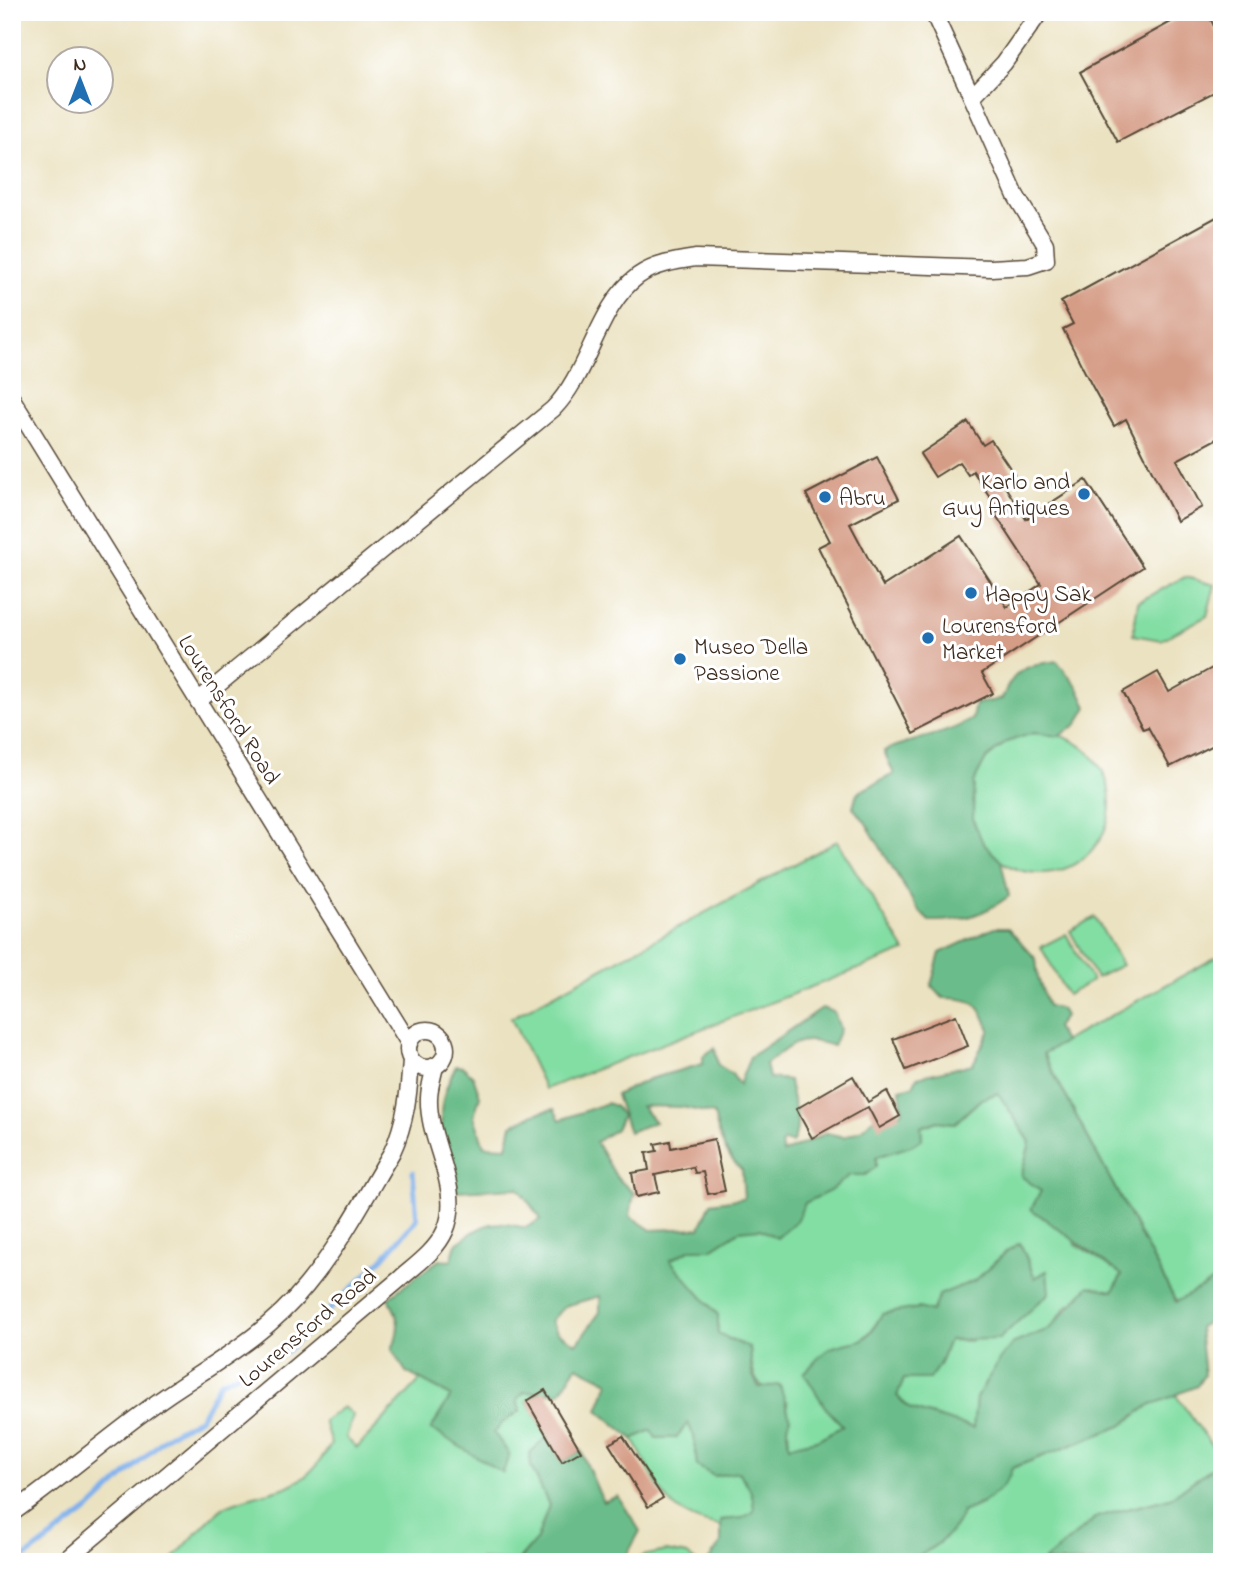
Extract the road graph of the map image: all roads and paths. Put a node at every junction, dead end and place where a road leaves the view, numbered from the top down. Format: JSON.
{"nodes":[{"id":1,"x":933,"y":12,"type":"edge"},
{"id":2,"x":1040,"y":12,"type":"edge"},
{"id":3,"x":972,"y":97,"type":"junction"},
{"id":4,"x":12,"y":399,"type":"edge"},
{"id":5,"x":198,"y":701,"type":"junction"},
{"id":6,"x":410,"y":1052,"type":"junction"},
{"id":7,"x":435,"y":1066,"type":"junction"},
{"id":8,"x":12,"y":1513,"type":"edge"},
{"id":9,"x":64,"y":1562,"type":"edge"}],
"edges":[{"from":1,"to":3,"type":"street"},
{"from":2,"to":3,"type":"street"},
{"from":3,"to":5,"type":"street"},
{"from":4,"to":5,"type":"street","name":"Lourensford Road"},
{"from":5,"to":6,"type":"street","name":"Lourensford Road"},
{"from":6,"to":7,"type":"street"},
{"from":6,"to":7,"type":"street"},
{"from":6,"to":8,"type":"street"},
{"from":7,"to":9,"type":"street","name":"Lourensford Road"}]}
